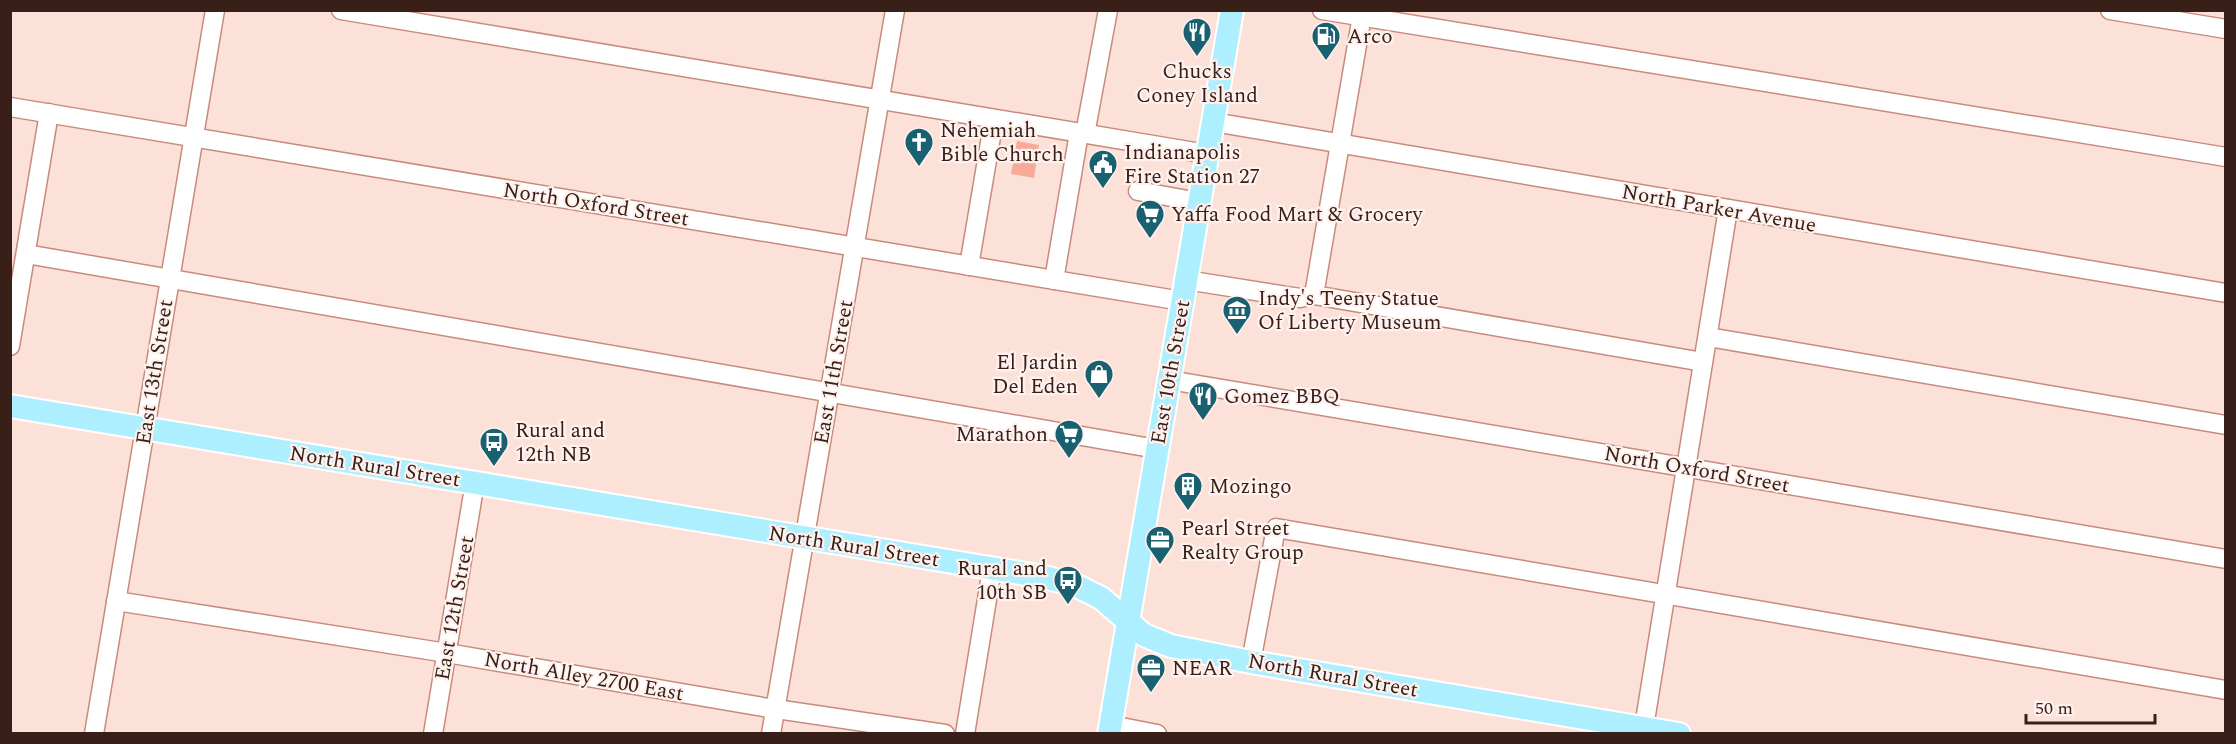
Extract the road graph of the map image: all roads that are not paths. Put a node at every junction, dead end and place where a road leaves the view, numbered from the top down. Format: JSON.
{"nodes":[{"id":1,"x":215,"y":10,"type":"edge"},
{"id":2,"x":341,"y":10,"type":"edge"},
{"id":3,"x":895,"y":10,"type":"edge"},
{"id":4,"x":1108,"y":10,"type":"edge"},
{"id":5,"x":1232,"y":10,"type":"edge"},
{"id":6,"x":1322,"y":10,"type":"edge"},
{"id":7,"x":2110,"y":10,"type":"edge"},
{"id":8,"x":1363,"y":14,"type":"edge"},
{"id":9,"x":2226,"y":29,"type":"edge"},
{"id":10,"x":879,"y":100,"type":"junction"},
{"id":11,"x":10,"y":107,"type":"edge"},
{"id":12,"x":49,"y":113,"type":"junction"},
{"id":13,"x":994,"y":119,"type":"junction"},
{"id":14,"x":1213,"y":122,"type":"junction"},
{"id":15,"x":1082,"y":133,"type":"junction"},
{"id":16,"x":194,"y":137,"type":"junction"},
{"id":17,"x":1340,"y":144,"type":"junction"},
{"id":18,"x":1207,"y":154,"type":"junction"},
{"id":19,"x":2226,"y":157,"type":"edge"},
{"id":20,"x":1138,"y":191,"type":"dead end"},
{"id":21,"x":1199,"y":202,"type":"junction"},
{"id":22,"x":1728,"y":209,"type":"junction"},
{"id":23,"x":854,"y":246,"type":"junction"},
{"id":24,"x":26,"y":254,"type":"junction"},
{"id":25,"x":969,"y":266,"type":"junction"},
{"id":26,"x":170,"y":280,"type":"junction"},
{"id":27,"x":1054,"y":280,"type":"junction"},
{"id":28,"x":1184,"y":290,"type":"junction"},
{"id":29,"x":2226,"y":293,"type":"edge"},
{"id":30,"x":1314,"y":295,"type":"junction"},
{"id":31,"x":1707,"y":337,"type":"junction"},
{"id":32,"x":10,"y":346,"type":"edge"},
{"id":33,"x":1703,"y":362,"type":"junction"},
{"id":34,"x":1169,"y":380,"type":"junction"},
{"id":35,"x":830,"y":393,"type":"junction"},
{"id":36,"x":10,"y":406,"type":"edge"},
{"id":37,"x":2226,"y":425,"type":"edge"},
{"id":38,"x":145,"y":427,"type":"junction"},
{"id":39,"x":1157,"y":449,"type":"junction"},
{"id":40,"x":1686,"y":467,"type":"junction"},
{"id":41,"x":475,"y":482,"type":"junction"},
{"id":42,"x":805,"y":538,"type":"junction"},
{"id":43,"x":2226,"y":559,"type":"edge"},
{"id":44,"x":992,"y":569,"type":"junction"},
{"id":45,"x":1666,"y":594,"type":"junction"},
{"id":46,"x":116,"y":601,"type":"junction"},
{"id":47,"x":1128,"y":622,"type":"junction"},
{"id":48,"x":447,"y":653,"type":"junction"},
{"id":49,"x":1251,"y":662,"type":"junction"},
{"id":50,"x":2226,"y":690,"type":"edge"},
{"id":51,"x":776,"y":709,"type":"junction"},
{"id":52,"x":1633,"y":728,"type":"edge"},
{"id":53,"x":1110,"y":729,"type":"edge"},
{"id":54,"x":94,"y":734,"type":"edge"},
{"id":55,"x":433,"y":734,"type":"edge"},
{"id":56,"x":771,"y":734,"type":"edge"},
{"id":57,"x":945,"y":734,"type":"edge"},
{"id":58,"x":965,"y":734,"type":"edge"},
{"id":59,"x":1158,"y":734,"type":"edge"},
{"id":60,"x":1679,"y":734,"type":"edge"}],
"edges":[{"from":1,"to":16,"type":"street","name":"East 13th Street"},
{"from":2,"to":10,"type":"street"},
{"from":3,"to":10,"type":"street","name":"East 11th Street"},
{"from":4,"to":15,"type":"street"},
{"from":5,"to":14,"type":"main road","name":"East 10th Street"},
{"from":6,"to":8,"type":"street"},
{"from":7,"to":9,"type":"street"},
{"from":8,"to":17,"type":"street"},
{"from":8,"to":19,"type":"street"},
{"from":10,"to":13,"type":"street"},
{"from":10,"to":23,"type":"street","name":"East 11th Street"},
{"from":11,"to":12,"type":"street","name":"North Oxford Street"},
{"from":12,"to":16,"type":"street","name":"North Oxford Street"},
{"from":12,"to":24,"type":"street"},
{"from":13,"to":15,"type":"street"},
{"from":13,"to":25,"type":"street"},
{"from":14,"to":17,"type":"street","name":"North Parker Avenue"},
{"from":14,"to":18,"type":"main road","name":"East 10th Street"},
{"from":15,"to":18,"type":"street"},
{"from":15,"to":27,"type":"street"},
{"from":16,"to":23,"type":"street","name":"North Oxford Street"},
{"from":16,"to":26,"type":"street","name":"East 13th Street"},
{"from":17,"to":22,"type":"street","name":"North Parker Avenue"},
{"from":17,"to":30,"type":"street"},
{"from":18,"to":21,"type":"main road","name":"East 10th Street"},
{"from":20,"to":21,"type":"street"},
{"from":21,"to":28,"type":"main road","name":"East 10th Street"},
{"from":22,"to":29,"type":"street","name":"North Parker Avenue"},
{"from":22,"to":31,"type":"street"},
{"from":23,"to":25,"type":"street","name":"North Oxford Street"},
{"from":23,"to":35,"type":"street","name":"East 11th Street"},
{"from":24,"to":26,"type":"street"},
{"from":24,"to":32,"type":"street"},
{"from":25,"to":27,"type":"street","name":"North Oxford Street"},
{"from":26,"to":35,"type":"street"},
{"from":26,"to":38,"type":"street","name":"East 13th Street"},
{"from":27,"to":28,"type":"street","name":"North Oxford Street"},
{"from":28,"to":30,"type":"street","name":"North Oxford Street"},
{"from":28,"to":34,"type":"main road","name":"East 10th Street"},
{"from":30,"to":33,"type":"street","name":"North Oxford Street"},
{"from":31,"to":33,"type":"street"},
{"from":31,"to":37,"type":"street"},
{"from":33,"to":40,"type":"street"},
{"from":34,"to":39,"type":"main road","name":"East 10th Street"},
{"from":34,"to":40,"type":"street","name":"North Oxford Street"},
{"from":35,"to":39,"type":"street"},
{"from":35,"to":42,"type":"street","name":"East 11th Street"},
{"from":36,"to":38,"type":"main road","name":"North Rural Street"},
{"from":38,"to":41,"type":"main road","name":"North Rural Street"},
{"from":38,"to":46,"type":"street","name":"East 13th Street"},
{"from":39,"to":47,"type":"main road","name":"East 10th Street"},
{"from":40,"to":43,"type":"street","name":"North Oxford Street"},
{"from":40,"to":45,"type":"street"},
{"from":41,"to":42,"type":"main road","name":"North Rural Street"},
{"from":41,"to":48,"type":"street","name":"East 12th Street"},
{"from":42,"to":44,"type":"main road","name":"North Rural Street"},
{"from":42,"to":51,"type":"street","name":"East 11th Street"},
{"from":44,"to":47,"type":"main road","name":"North Rural Street"},
{"from":44,"to":58,"type":"street"},
{"from":45,"to":49,"type":"street"},
{"from":45,"to":50,"type":"street"},
{"from":45,"to":52,"type":"street"},
{"from":46,"to":48,"type":"street","name":"North Alley 2700 East"},
{"from":46,"to":54,"type":"street","name":"East 13th Street"},
{"from":47,"to":49,"type":"main road","name":"North Rural Street"},
{"from":47,"to":53,"type":"main road","name":"East 10th Street"},
{"from":48,"to":51,"type":"street","name":"North Alley 2700 East"},
{"from":48,"to":55,"type":"street","name":"East 12th Street"},
{"from":49,"to":52,"type":"main road","name":"North Rural Street"},
{"from":51,"to":56,"type":"street","name":"East 11th Street"},
{"from":51,"to":57,"type":"street","name":"North Alley 2700 East"},
{"from":52,"to":60,"type":"main road","name":"North Rural Street"},
{"from":53,"to":59,"type":"street"}]}
